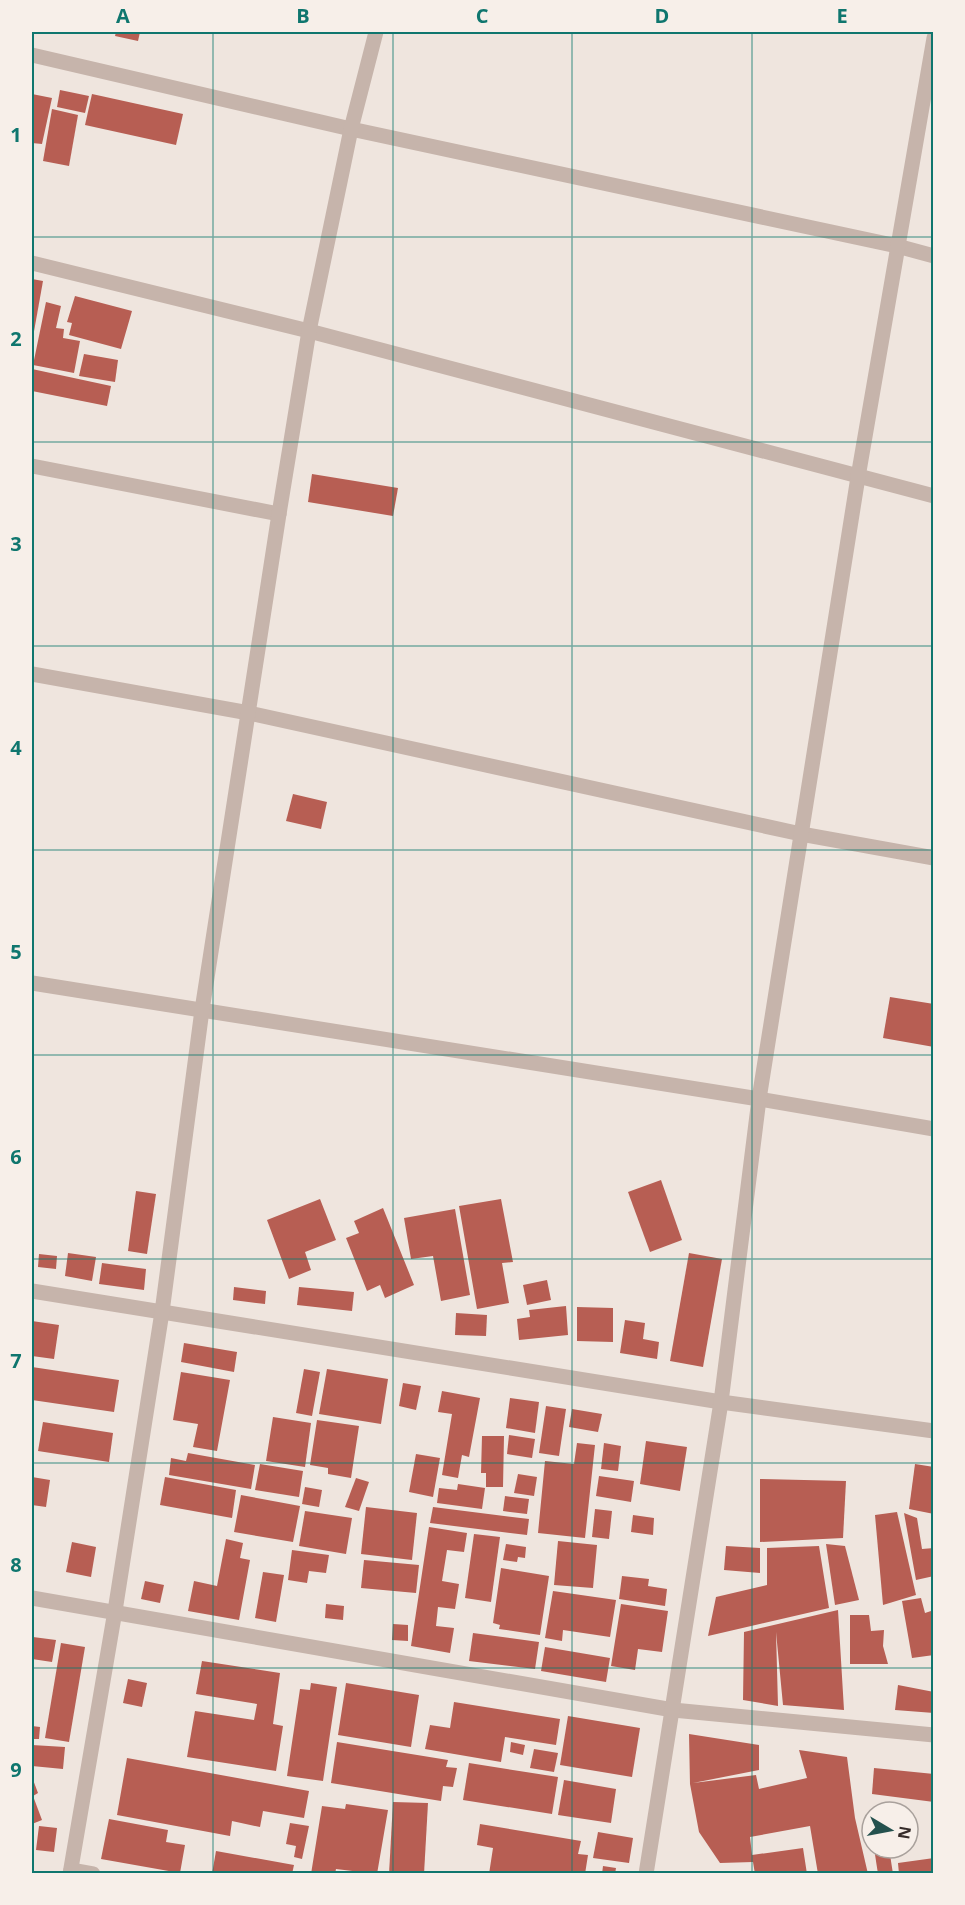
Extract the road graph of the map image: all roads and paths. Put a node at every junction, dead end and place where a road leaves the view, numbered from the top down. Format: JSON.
{"nodes":[{"id":1,"x":376,"y":32,"type":"edge"},
{"id":2,"x":933,"y":38,"type":"edge"},
{"id":3,"x":32,"y":55,"type":"edge"},
{"id":4,"x":351,"y":129,"type":"junction"},
{"id":5,"x":897,"y":246,"type":"junction"},
{"id":6,"x":933,"y":256,"type":"edge"},
{"id":7,"x":32,"y":263,"type":"edge"},
{"id":8,"x":309,"y":332,"type":"junction"},
{"id":9,"x":32,"y":466,"type":"edge"},
{"id":10,"x":858,"y":477,"type":"junction"},
{"id":11,"x":933,"y":496,"type":"edge"},
{"id":12,"x":279,"y":514,"type":"junction"},
{"id":13,"x":32,"y":674,"type":"edge"},
{"id":14,"x":249,"y":713,"type":"junction"},
{"id":15,"x":801,"y":834,"type":"junction"},
{"id":16,"x":933,"y":858,"type":"edge"},
{"id":17,"x":32,"y":983,"type":"edge"},
{"id":18,"x":202,"y":1010,"type":"junction"},
{"id":19,"x":759,"y":1100,"type":"junction"},
{"id":20,"x":933,"y":1130,"type":"edge"},
{"id":21,"x":32,"y":1291,"type":"edge"},
{"id":22,"x":162,"y":1312,"type":"junction"},
{"id":23,"x":721,"y":1402,"type":"junction"},
{"id":24,"x":933,"y":1431,"type":"edge"},
{"id":25,"x":32,"y":1598,"type":"edge"},
{"id":26,"x":115,"y":1611,"type":"junction"},
{"id":27,"x":673,"y":1710,"type":"junction"},
{"id":28,"x":933,"y":1735,"type":"edge"},
{"id":29,"x":70,"y":1872,"type":"edge"},
{"id":30,"x":93,"y":1874,"type":"edge"},
{"id":31,"x":646,"y":1874,"type":"edge"}],
"edges":[{"from":1,"to":4,"type":"street"},
{"from":2,"to":5,"type":"street"},
{"from":3,"to":4,"type":"street"},
{"from":4,"to":5,"type":"street"},
{"from":4,"to":8,"type":"street"},
{"from":5,"to":6,"type":"street"},
{"from":5,"to":10,"type":"street"},
{"from":7,"to":8,"type":"street"},
{"from":8,"to":10,"type":"street"},
{"from":8,"to":12,"type":"street"},
{"from":9,"to":12,"type":"street"},
{"from":10,"to":11,"type":"street"},
{"from":10,"to":15,"type":"street"},
{"from":12,"to":14,"type":"street"},
{"from":13,"to":14,"type":"street"},
{"from":14,"to":15,"type":"street"},
{"from":14,"to":18,"type":"street"},
{"from":15,"to":16,"type":"street"},
{"from":15,"to":19,"type":"street"},
{"from":17,"to":18,"type":"street"},
{"from":18,"to":19,"type":"street"},
{"from":18,"to":22,"type":"street"},
{"from":19,"to":20,"type":"street"},
{"from":19,"to":23,"type":"street"},
{"from":21,"to":22,"type":"street"},
{"from":22,"to":23,"type":"street"},
{"from":22,"to":26,"type":"street"},
{"from":23,"to":24,"type":"street"},
{"from":23,"to":27,"type":"street"},
{"from":25,"to":26,"type":"street"},
{"from":26,"to":27,"type":"street"},
{"from":26,"to":29,"type":"street"},
{"from":27,"to":28,"type":"street"},
{"from":27,"to":31,"type":"street"},
{"from":29,"to":30,"type":"street"}]}
